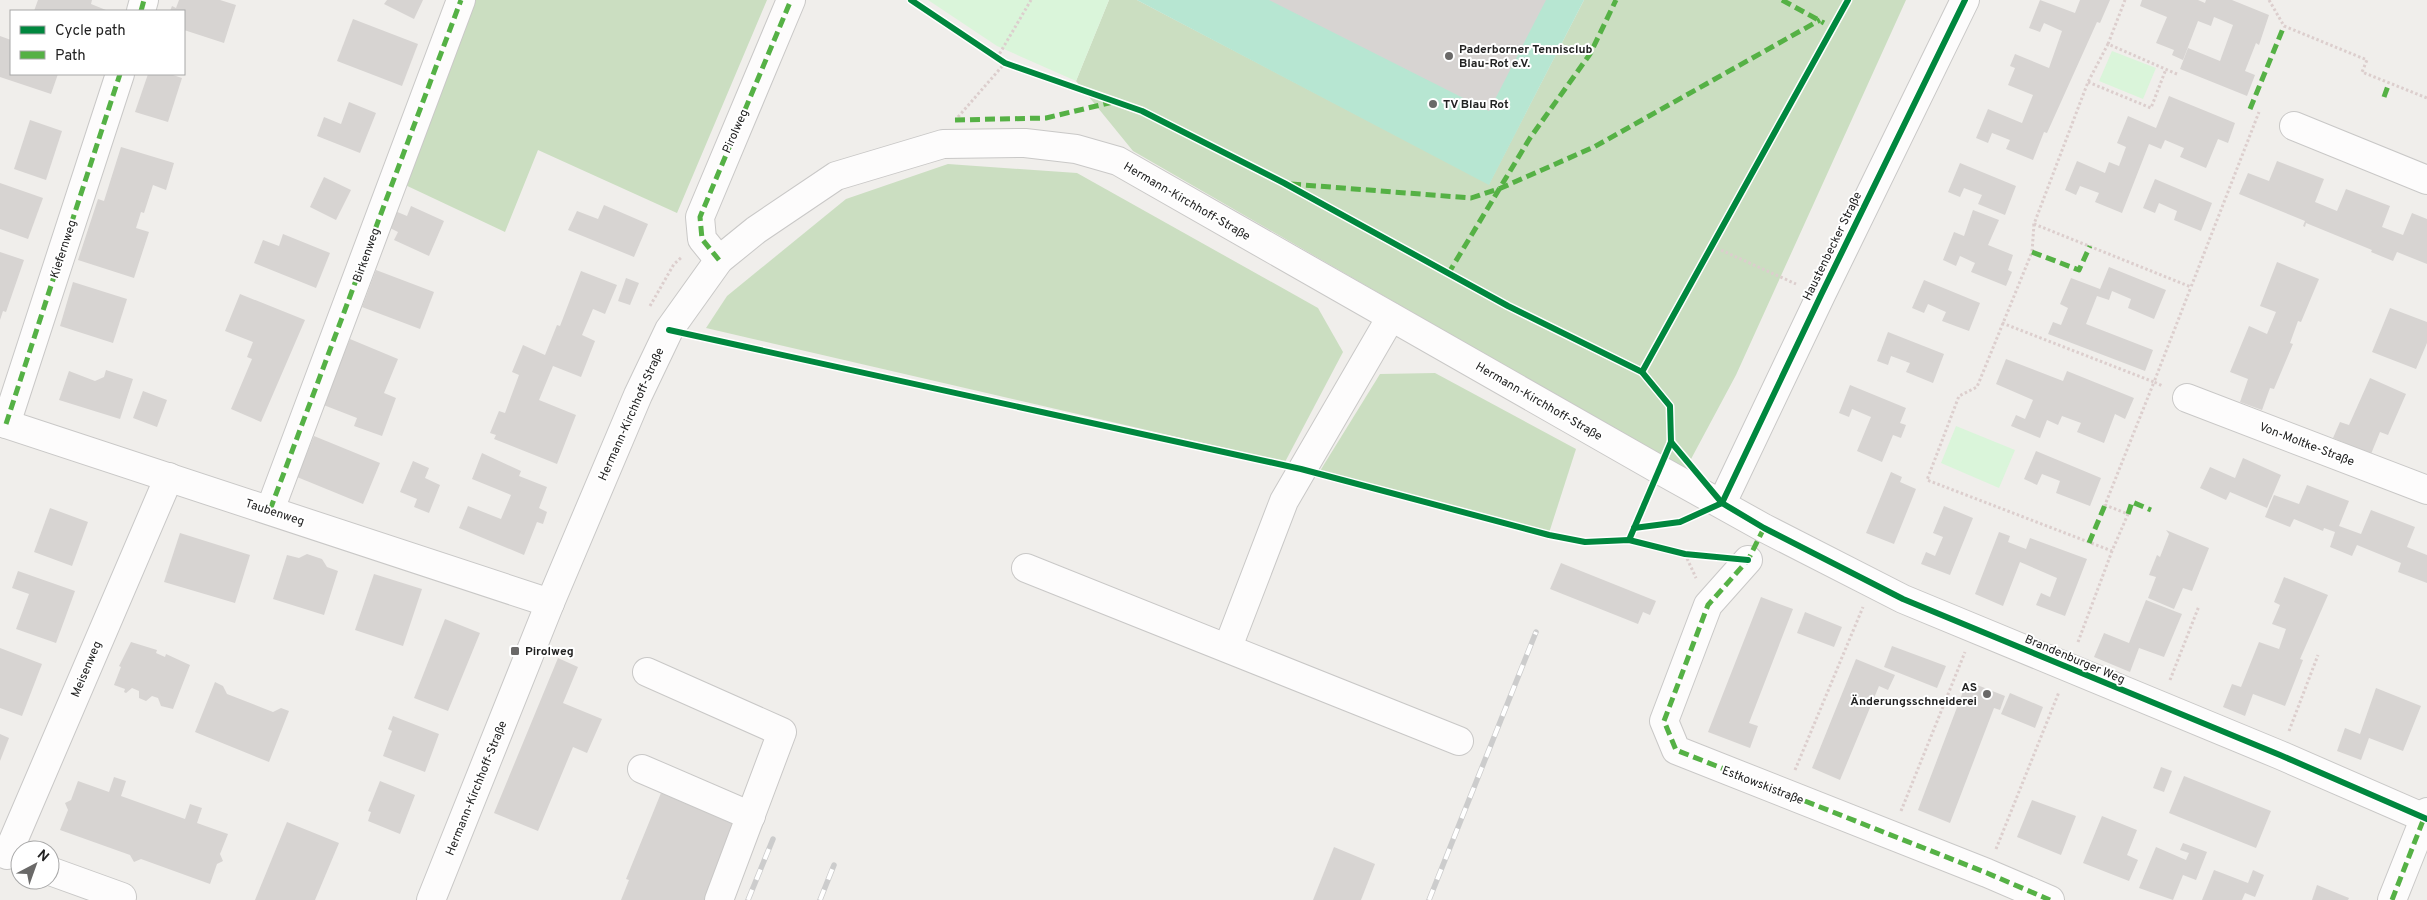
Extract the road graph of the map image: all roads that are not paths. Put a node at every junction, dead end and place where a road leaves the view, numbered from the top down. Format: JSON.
{"nodes":[{"id":1,"x":461,"y":0,"type":"edge"},
{"id":2,"x":790,"y":0,"type":"edge"},
{"id":3,"x":1965,"y":0,"type":"edge"},
{"id":4,"x":120,"y":75,"type":"edge"},
{"id":5,"x":2294,"y":126,"type":"dead end"},
{"id":6,"x":2427,"y":180,"type":"edge"},
{"id":7,"x":719,"y":260,"type":"junction"},
{"id":8,"x":1391,"y":317,"type":"junction"},
{"id":9,"x":2187,"y":398,"type":"road end"},
{"id":10,"x":3,"y":423,"type":"edge"},
{"id":11,"x":169,"y":477,"type":"junction"},
{"id":12,"x":2427,"y":490,"type":"edge"},
{"id":13,"x":1722,"y":503,"type":"junction"},
{"id":14,"x":270,"y":510,"type":"junction"},
{"id":15,"x":1748,"y":560,"type":"dead end"},
{"id":16,"x":1026,"y":568,"type":"dead end"},
{"id":17,"x":550,"y":603,"type":"junction"},
{"id":18,"x":1228,"y":647,"type":"junction"},
{"id":19,"x":647,"y":672,"type":"dead end"},
{"id":20,"x":1459,"y":741,"type":"dead end"},
{"id":21,"x":642,"y":769,"type":"dead end"},
{"id":22,"x":751,"y":816,"type":"junction"},
{"id":23,"x":2426,"y":816,"type":"edge"},
{"id":24,"x":9,"y":856,"type":"edge"},
{"id":25,"x":60,"y":875,"type":"edge"},
{"id":26,"x":122,"y":897,"type":"dead end"},
{"id":27,"x":431,"y":900,"type":"edge"},
{"id":28,"x":720,"y":900,"type":"edge"},
{"id":29,"x":2050,"y":900,"type":"edge"},
{"id":30,"x":2392,"y":900,"type":"edge"}],
"edges":[{"from":1,"to":14,"type":"street","name":"Birkenweg"},
{"from":2,"to":7,"type":"street","name":"Pirolweg"},
{"from":3,"to":13,"type":"street","name":"Haustenbecker Straße"},
{"from":4,"to":10,"type":"street","name":"Kiefernweg"},
{"from":5,"to":6,"type":"street"},
{"from":7,"to":8,"type":"street","name":"Hermann-Kirchhoff-Straße"},
{"from":7,"to":17,"type":"street","name":"Hermann-Kirchhoff-Straße"},
{"from":8,"to":13,"type":"street","name":"Hermann-Kirchhoff-Straße"},
{"from":8,"to":18,"type":"street"},
{"from":9,"to":12,"type":"street","name":"Von-Moltke-Straße"},
{"from":10,"to":11,"type":"street","name":"Taubenweg"},
{"from":11,"to":14,"type":"street","name":"Taubenweg"},
{"from":11,"to":24,"type":"street","name":"Meisenweg"},
{"from":13,"to":23,"type":"street","name":"Brandenburger Weg"},
{"from":14,"to":17,"type":"street","name":"Taubenweg"},
{"from":15,"to":29,"type":"street","name":"Estkowskistraße"},
{"from":16,"to":18,"type":"street"},
{"from":17,"to":27,"type":"street","name":"Hermann-Kirchhoff-Straße"},
{"from":18,"to":20,"type":"street"},
{"from":19,"to":22,"type":"street"},
{"from":21,"to":22,"type":"street"},
{"from":22,"to":28,"type":"street"},
{"from":23,"to":30,"type":"street"},
{"from":25,"to":26,"type":"street"}]}
